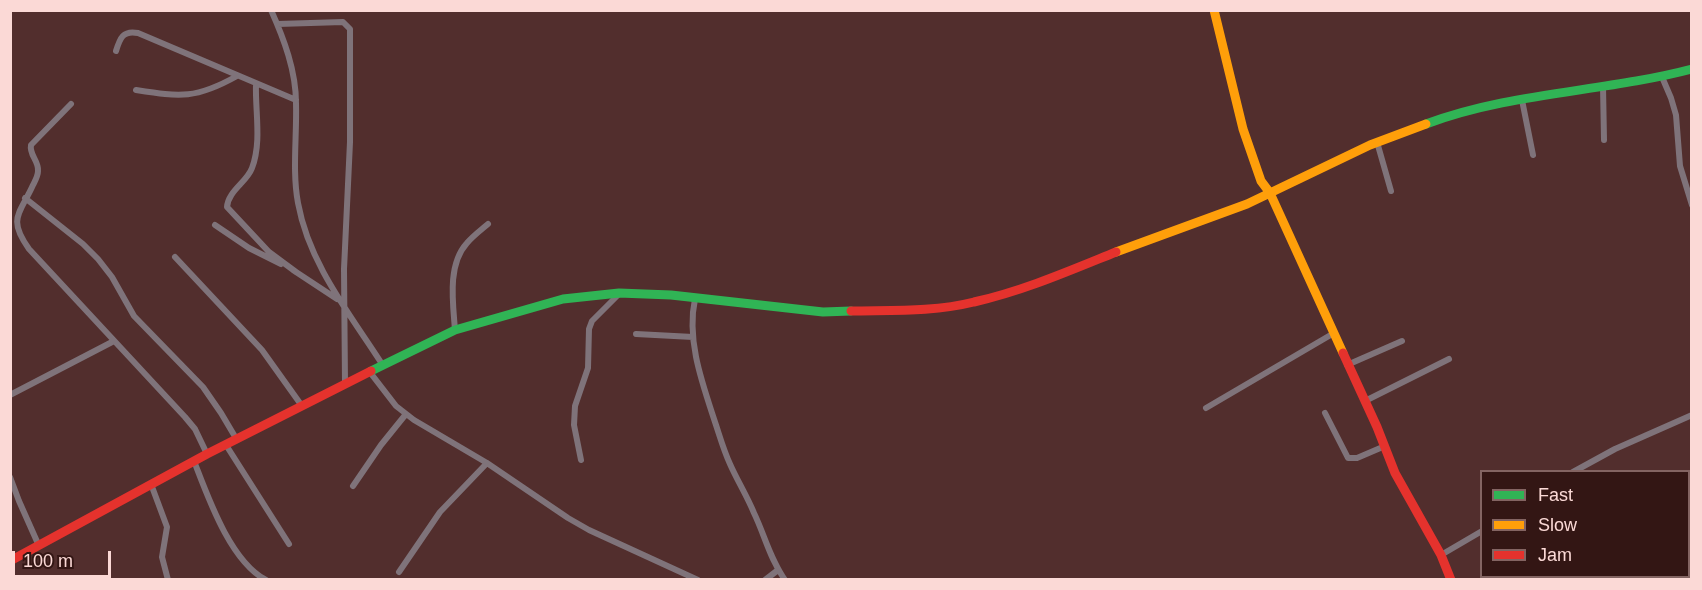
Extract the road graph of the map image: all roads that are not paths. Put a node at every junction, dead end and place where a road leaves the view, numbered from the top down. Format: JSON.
{"nodes":[{"id":1,"x":272,"y":10,"type":"edge"},
{"id":2,"x":1214,"y":10,"type":"edge"},
{"id":3,"x":278,"y":24,"type":"junction"},
{"id":4,"x":116,"y":51,"type":"dead end"},
{"id":5,"x":1692,"y":69,"type":"edge"},
{"id":6,"x":237,"y":76,"type":"junction"},
{"id":7,"x":1662,"y":77,"type":"junction"},
{"id":8,"x":256,"y":84,"type":"junction"},
{"id":9,"x":1603,"y":86,"type":"junction"},
{"id":10,"x":136,"y":90,"type":"dead end"},
{"id":11,"x":296,"y":100,"type":"junction"},
{"id":12,"x":1522,"y":100,"type":"junction"},
{"id":13,"x":71,"y":104,"type":"dead end"},
{"id":14,"x":1604,"y":140,"type":"dead end"},
{"id":15,"x":1377,"y":142,"type":"junction"},
{"id":16,"x":1533,"y":155,"type":"dead end"},
{"id":17,"x":1391,"y":191,"type":"dead end"},
{"id":18,"x":1270,"y":193,"type":"junction"},
{"id":19,"x":25,"y":198,"type":"junction"},
{"id":20,"x":1692,"y":205,"type":"edge"},
{"id":21,"x":488,"y":224,"type":"dead end"},
{"id":22,"x":215,"y":225,"type":"dead end"},
{"id":23,"x":175,"y":257,"type":"dead end"},
{"id":24,"x":296,"y":272,"type":"junction"},
{"id":25,"x":619,"y":293,"type":"junction"},
{"id":26,"x":695,"y":299,"type":"junction"},
{"id":27,"x":342,"y":304,"type":"junction"},
{"id":28,"x":455,"y":330,"type":"junction"},
{"id":29,"x":1334,"y":333,"type":"junction"},
{"id":30,"x":636,"y":334,"type":"dead end"},
{"id":31,"x":693,"y":337,"type":"junction"},
{"id":32,"x":114,"y":341,"type":"junction"},
{"id":33,"x":1402,"y":341,"type":"dead end"},
{"id":34,"x":1449,"y":359,"type":"dead end"},
{"id":35,"x":382,"y":364,"type":"junction"},
{"id":36,"x":1347,"y":365,"type":"junction"},
{"id":37,"x":369,"y":371,"type":"junction"},
{"id":38,"x":345,"y":384,"type":"junction"},
{"id":39,"x":10,"y":395,"type":"edge"},
{"id":40,"x":1365,"y":401,"type":"junction"},
{"id":41,"x":302,"y":406,"type":"junction"},
{"id":42,"x":1206,"y":408,"type":"dead end"},
{"id":43,"x":1325,"y":413,"type":"dead end"},
{"id":44,"x":406,"y":414,"type":"junction"},
{"id":45,"x":1692,"y":415,"type":"edge"},
{"id":46,"x":237,"y":440,"type":"junction"},
{"id":47,"x":226,"y":445,"type":"junction"},
{"id":48,"x":1385,"y":446,"type":"junction"},
{"id":49,"x":207,"y":454,"type":"junction"},
{"id":50,"x":580,"y":460,"type":"dead end"},
{"id":51,"x":194,"y":461,"type":"junction"},
{"id":52,"x":487,"y":463,"type":"junction"},
{"id":53,"x":1576,"y":470,"type":"edge"},
{"id":54,"x":10,"y":477,"type":"edge"},
{"id":55,"x":151,"y":484,"type":"junction"},
{"id":56,"x":353,"y":486,"type":"dead end"},
{"id":57,"x":1480,"y":532,"type":"edge"},
{"id":58,"x":289,"y":544,"type":"dead end"},
{"id":59,"x":39,"y":546,"type":"junction"},
{"id":60,"x":1441,"y":555,"type":"junction"},
{"id":61,"x":10,"y":561,"type":"edge"},
{"id":62,"x":778,"y":570,"type":"junction"},
{"id":63,"x":399,"y":572,"type":"dead end"},
{"id":64,"x":168,"y":579,"type":"edge"},
{"id":65,"x":266,"y":579,"type":"edge"},
{"id":66,"x":698,"y":579,"type":"edge"},
{"id":67,"x":765,"y":579,"type":"edge"},
{"id":68,"x":785,"y":579,"type":"edge"},
{"id":69,"x":1451,"y":579,"type":"edge"}],
"edges":[{"from":1,"to":3,"type":"street"},
{"from":2,"to":18,"type":"street"},
{"from":3,"to":11,"type":"street"},
{"from":3,"to":27,"type":"street"},
{"from":4,"to":6,"type":"street"},
{"from":5,"to":7,"type":"street"},
{"from":6,"to":8,"type":"street"},
{"from":6,"to":10,"type":"street"},
{"from":7,"to":9,"type":"street"},
{"from":7,"to":20,"type":"street"},
{"from":8,"to":11,"type":"street"},
{"from":8,"to":24,"type":"street"},
{"from":9,"to":12,"type":"street"},
{"from":9,"to":14,"type":"street"},
{"from":11,"to":27,"type":"street"},
{"from":12,"to":15,"type":"street"},
{"from":12,"to":16,"type":"street"},
{"from":13,"to":19,"type":"street"},
{"from":15,"to":17,"type":"street"},
{"from":15,"to":18,"type":"street"},
{"from":18,"to":26,"type":"street"},
{"from":18,"to":29,"type":"street"},
{"from":19,"to":32,"type":"street"},
{"from":19,"to":46,"type":"street"},
{"from":21,"to":28,"type":"street"},
{"from":22,"to":24,"type":"street"},
{"from":23,"to":41,"type":"street"},
{"from":24,"to":27,"type":"street"},
{"from":25,"to":26,"type":"street"},
{"from":25,"to":28,"type":"street"},
{"from":25,"to":50,"type":"street"},
{"from":26,"to":31,"type":"street"},
{"from":27,"to":35,"type":"street"},
{"from":27,"to":38,"type":"street"},
{"from":28,"to":35,"type":"street"},
{"from":29,"to":36,"type":"street"},
{"from":29,"to":42,"type":"street"},
{"from":30,"to":31,"type":"street"},
{"from":31,"to":62,"type":"street"},
{"from":32,"to":39,"type":"street"},
{"from":32,"to":49,"type":"street"},
{"from":33,"to":36,"type":"street"},
{"from":34,"to":40,"type":"street"},
{"from":35,"to":37,"type":"street"},
{"from":36,"to":40,"type":"street"},
{"from":37,"to":38,"type":"street"},
{"from":37,"to":44,"type":"street"},
{"from":38,"to":41,"type":"street"},
{"from":40,"to":48,"type":"street"},
{"from":41,"to":46,"type":"street"},
{"from":43,"to":48,"type":"street"},
{"from":44,"to":52,"type":"street"},
{"from":44,"to":56,"type":"street"},
{"from":45,"to":53,"type":"street"},
{"from":46,"to":47,"type":"street"},
{"from":47,"to":49,"type":"street"},
{"from":47,"to":58,"type":"street"},
{"from":48,"to":60,"type":"street"},
{"from":49,"to":51,"type":"street"},
{"from":51,"to":55,"type":"street"},
{"from":51,"to":65,"type":"street"},
{"from":52,"to":63,"type":"street"},
{"from":52,"to":66,"type":"street"},
{"from":54,"to":59,"type":"street"},
{"from":55,"to":59,"type":"street"},
{"from":55,"to":64,"type":"street"},
{"from":57,"to":60,"type":"street"},
{"from":59,"to":61,"type":"street"},
{"from":60,"to":69,"type":"street"},
{"from":62,"to":67,"type":"street"},
{"from":62,"to":68,"type":"street"}]}
